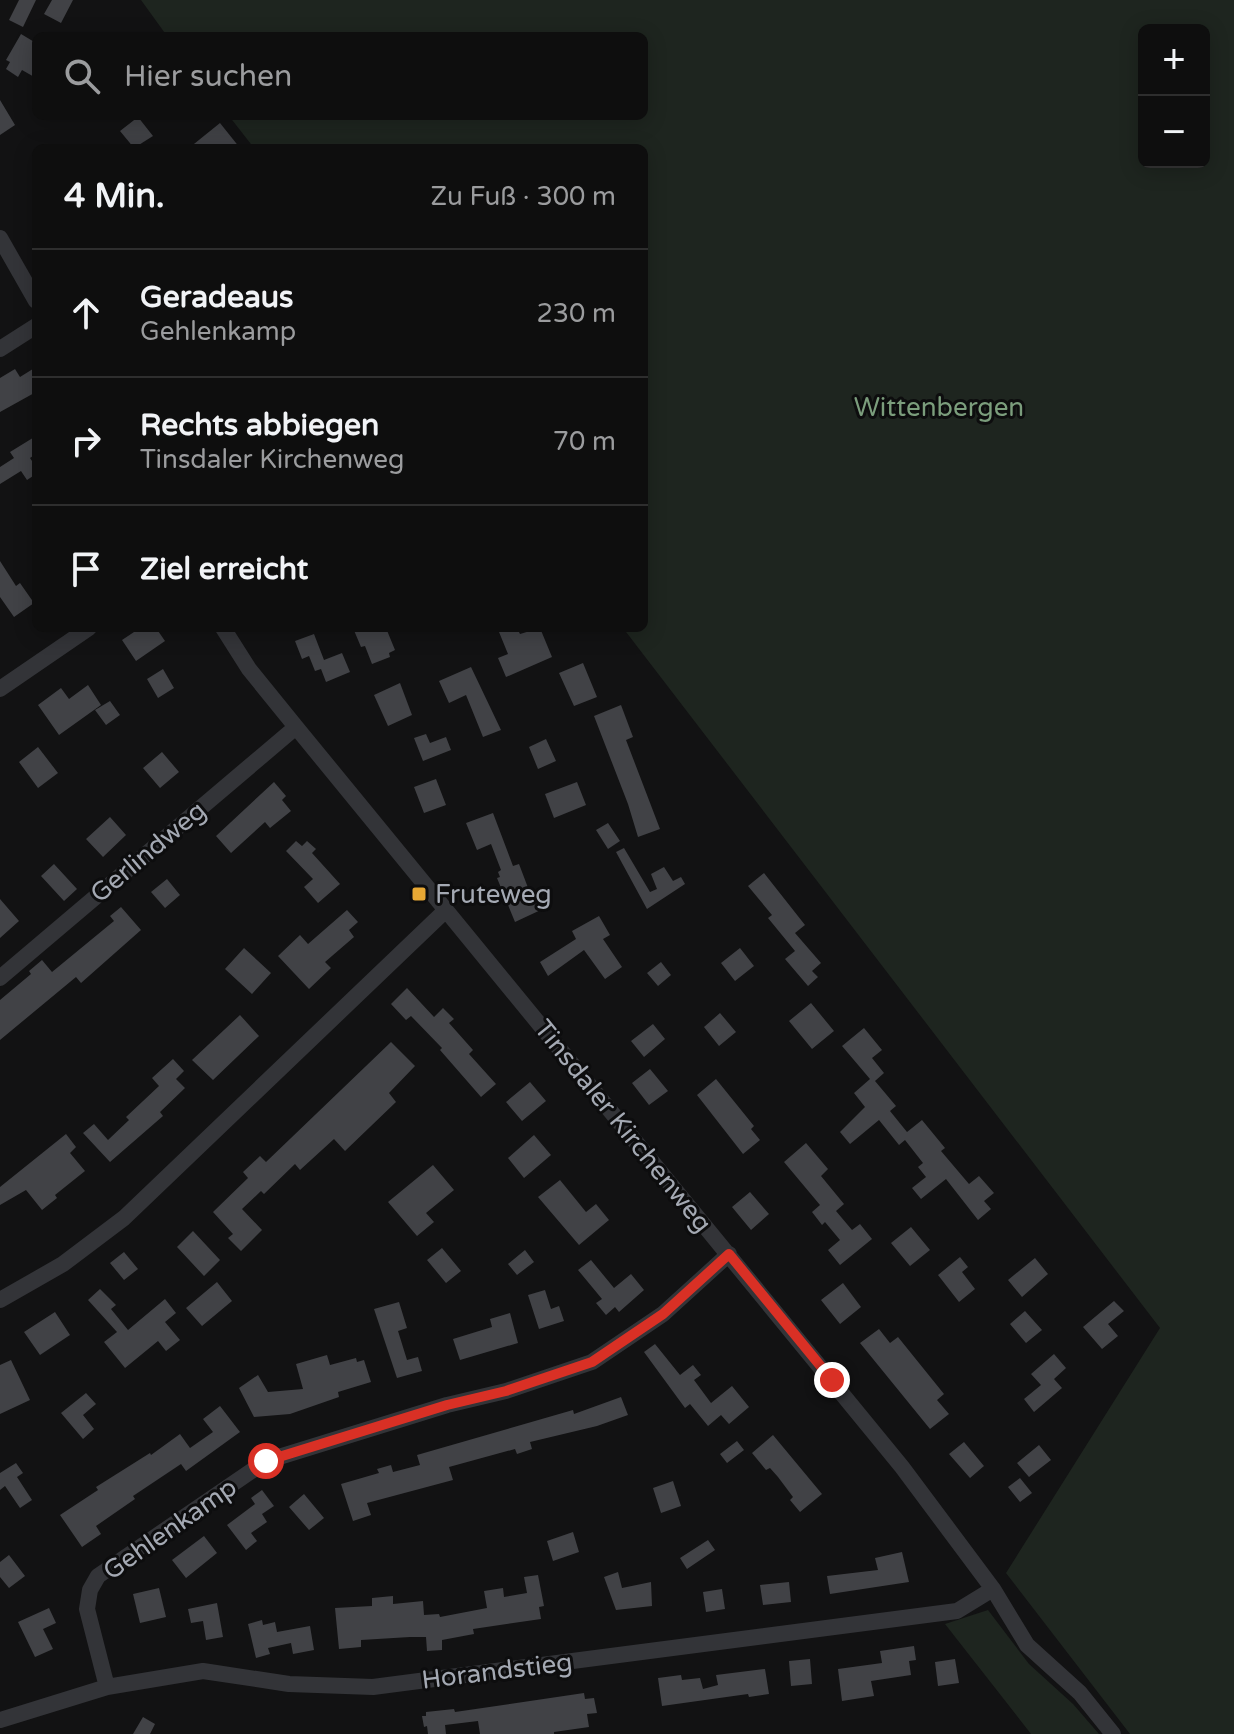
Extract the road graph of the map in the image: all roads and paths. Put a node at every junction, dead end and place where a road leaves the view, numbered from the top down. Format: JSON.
{"nodes":[{"id":1,"x":0,"y":238,"type":"edge"},
{"id":2,"x":32,"y":294,"type":"edge"},
{"id":3,"x":32,"y":329,"type":"edge"},
{"id":4,"x":0,"y":349,"type":"edge"},
{"id":5,"x":83,"y":632,"type":"edge"},
{"id":6,"x":226,"y":632,"type":"edge"},
{"id":7,"x":0,"y":689,"type":"edge"},
{"id":8,"x":296,"y":727,"type":"junction"},
{"id":9,"x":446,"y":910,"type":"junction"},
{"id":10,"x":0,"y":978,"type":"edge"},
{"id":11,"x":729,"y":1254,"type":"junction"},
{"id":12,"x":0,"y":1300,"type":"edge"},
{"id":13,"x":993,"y":1589,"type":"junction"},
{"id":14,"x":107,"y":1687,"type":"junction"},
{"id":15,"x":0,"y":1720,"type":"edge"},
{"id":16,"x":1113,"y":1734,"type":"edge"}],
"edges":[{"from":1,"to":2,"type":"street"},
{"from":3,"to":4,"type":"street"},
{"from":5,"to":7,"type":"street"},
{"from":6,"to":8,"type":"street","name":"Tinsdaler Kirchenweg"},
{"from":8,"to":9,"type":"street","name":"Tinsdaler Kirchenweg"},
{"from":8,"to":10,"type":"street","name":"Gerlindweg"},
{"from":9,"to":11,"type":"street","name":"Tinsdaler Kirchenweg"},
{"from":9,"to":12,"type":"street"},
{"from":11,"to":13,"type":"street","name":"Tinsdaler Kirchenweg"},
{"from":11,"to":14,"type":"street","name":"Gehlenkamp"},
{"from":13,"to":14,"type":"street","name":"Horandstieg"},
{"from":13,"to":16,"type":"street","name":"Tinsdaler Kirchenweg"},
{"from":14,"to":15,"type":"street","name":"Horandstieg"}]}
